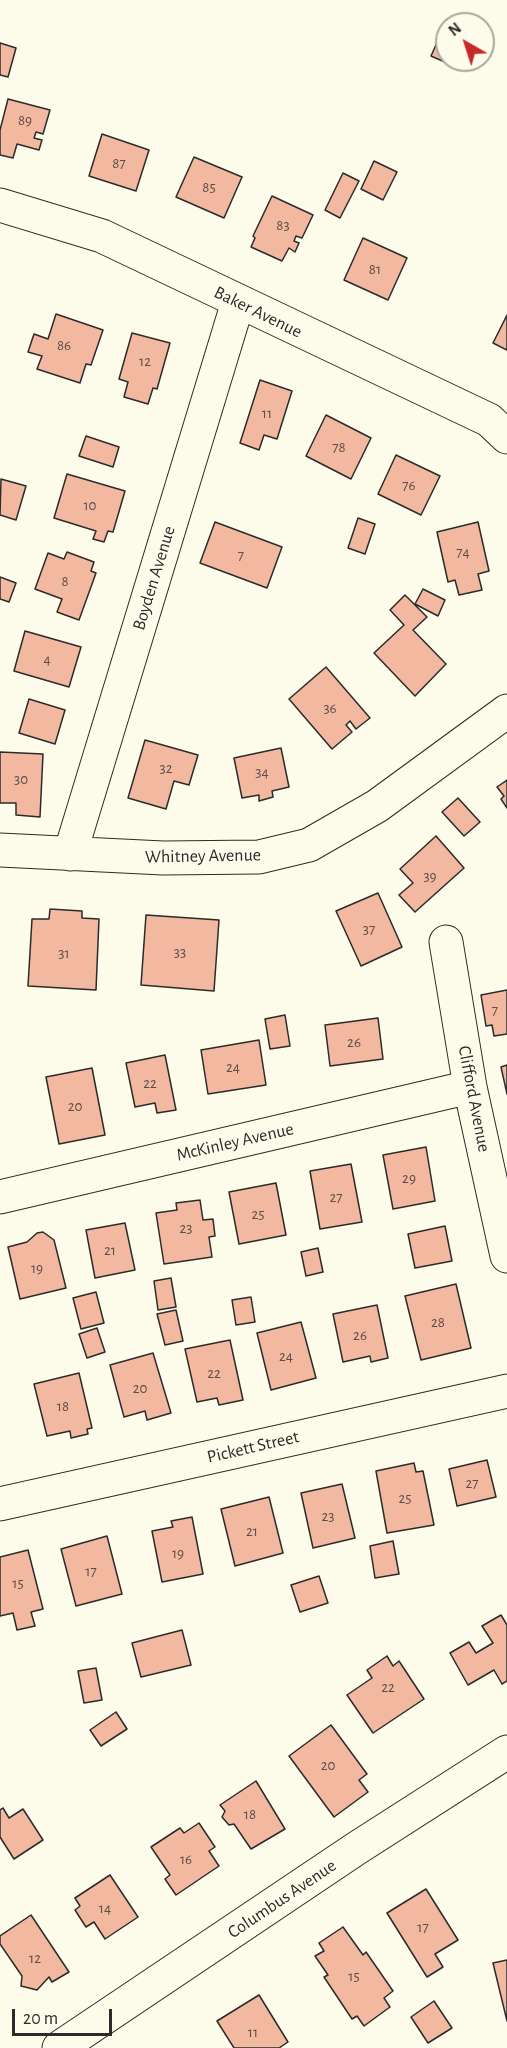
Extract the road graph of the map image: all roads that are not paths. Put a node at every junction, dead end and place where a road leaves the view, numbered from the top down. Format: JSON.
{"nodes":[{"id":1,"x":0,"y":205,"type":"edge"},
{"id":2,"x":238,"y":302,"type":"junction"},
{"id":3,"x":507,"y":437,"type":"edge"},
{"id":4,"x":507,"y":711,"type":"edge"},
{"id":5,"x":0,"y":850,"type":"edge"},
{"id":6,"x":70,"y":854,"type":"junction"},
{"id":7,"x":446,"y":942,"type":"dead end"},
{"id":8,"x":470,"y":1087,"type":"junction"},
{"id":9,"x":0,"y":1197,"type":"edge"},
{"id":10,"x":507,"y":1256,"type":"edge"},
{"id":11,"x":507,"y":1390,"type":"edge"},
{"id":12,"x":0,"y":1504,"type":"edge"},
{"id":13,"x":507,"y":1752,"type":"edge"},
{"id":14,"x":59,"y":2048,"type":"edge"}],
"edges":[{"from":1,"to":2,"type":"street","name":"Baker Avenue"},
{"from":2,"to":3,"type":"street","name":"Baker Avenue"},
{"from":2,"to":6,"type":"street","name":"Boyden Avenue"},
{"from":4,"to":6,"type":"street","name":"Whitney Avenue"},
{"from":5,"to":6,"type":"street","name":"Whitney Avenue"},
{"from":7,"to":8,"type":"street","name":"Clifford Avenue"},
{"from":8,"to":9,"type":"street","name":"McKinley Avenue"},
{"from":8,"to":10,"type":"street","name":"Clifford Avenue"},
{"from":11,"to":12,"type":"street","name":"Pickett Street"},
{"from":13,"to":14,"type":"street","name":"Columbus Avenue"}]}
